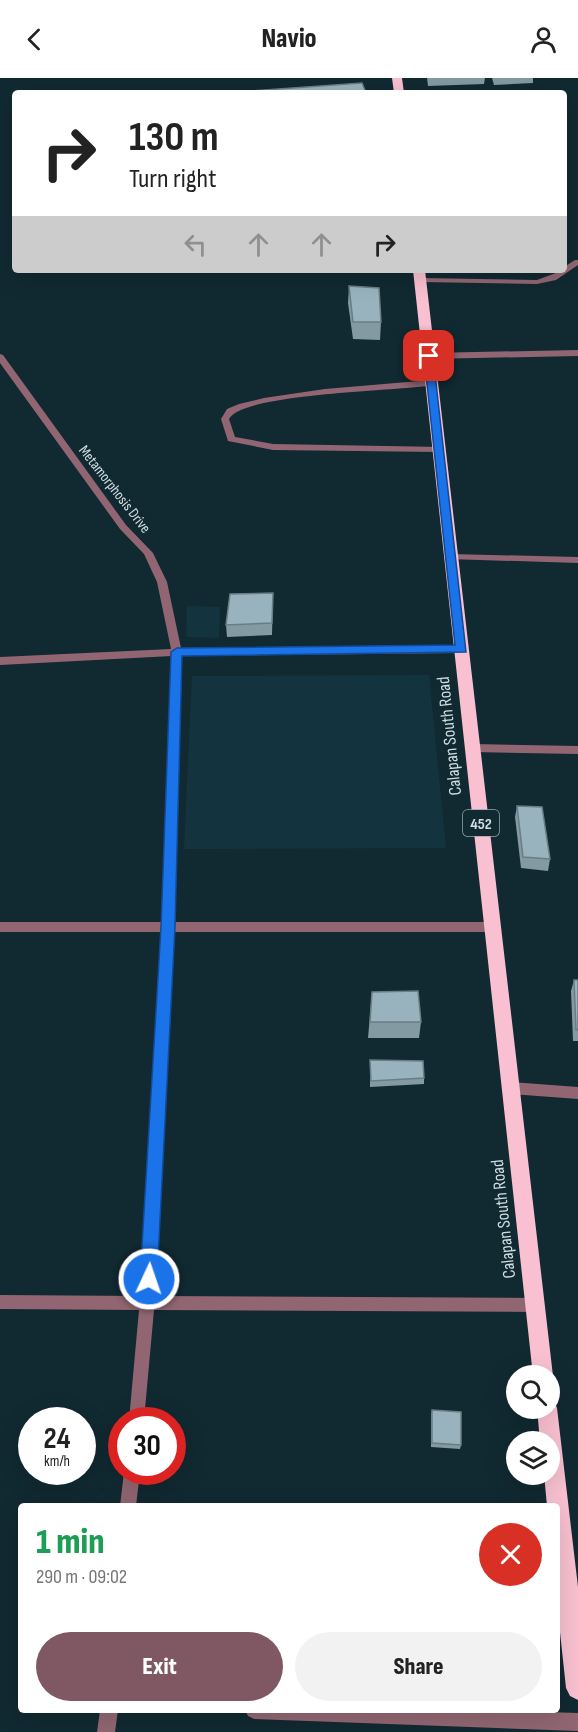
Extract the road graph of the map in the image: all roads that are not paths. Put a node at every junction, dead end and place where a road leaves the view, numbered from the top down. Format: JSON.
{"nodes":[{"id":1,"x":561,"y":273,"type":"edge"},
{"id":2,"x":420,"y":275,"type":"edge"},
{"id":3,"x":578,"y":353,"type":"edge"},
{"id":4,"x":429,"y":356,"type":"junction"},
{"id":5,"x":0,"y":357,"type":"edge"},
{"id":6,"x":431,"y":383,"type":"junction"},
{"id":7,"x":439,"y":449,"type":"junction"},
{"id":8,"x":451,"y":557,"type":"junction"},
{"id":9,"x":578,"y":560,"type":"edge"},
{"id":10,"x":462,"y":649,"type":"junction"},
{"id":11,"x":177,"y":652,"type":"junction"},
{"id":12,"x":0,"y":661,"type":"edge"},
{"id":13,"x":473,"y":748,"type":"junction"},
{"id":14,"x":578,"y":750,"type":"edge"},
{"id":15,"x":0,"y":927,"type":"edge"},
{"id":16,"x":168,"y":927,"type":"junction"},
{"id":17,"x":493,"y":927,"type":"junction"},
{"id":18,"x":510,"y":1088,"type":"junction"},
{"id":19,"x":578,"y":1093,"type":"edge"},
{"id":20,"x":0,"y":1302,"type":"edge"},
{"id":21,"x":147,"y":1303,"type":"junction"},
{"id":22,"x":535,"y":1305,"type":"junction"},
{"id":23,"x":542,"y":1365,"type":"edge"},
{"id":24,"x":137,"y":1407,"type":"edge"},
{"id":25,"x":548,"y":1419,"type":"edge"},
{"id":26,"x":130,"y":1485,"type":"edge"},
{"id":27,"x":128,"y":1503,"type":"edge"},
{"id":28,"x":558,"y":1503,"type":"edge"},
{"id":29,"x":560,"y":1525,"type":"edge"},
{"id":30,"x":578,"y":1688,"type":"edge"},
{"id":31,"x":109,"y":1713,"type":"edge"},
{"id":32,"x":335,"y":1713,"type":"edge"},
{"id":33,"x":578,"y":1722,"type":"edge"},
{"id":34,"x":106,"y":1732,"type":"edge"}],
"edges":[{"from":1,"to":2,"type":"street"},
{"from":2,"to":4,"type":"highway","name":"Calapan South Road","number":"452"},
{"from":3,"to":4,"type":"street"},
{"from":4,"to":6,"type":"highway","name":"Calapan South Road","number":"452"},
{"from":5,"to":11,"type":"street","name":"Metamorphosis Drive"},
{"from":6,"to":7,"type":"highway","name":"Calapan South Road","number":"452"},
{"from":6,"to":7,"type":"street"},
{"from":7,"to":8,"type":"highway","name":"Calapan South Road","number":"452"},
{"from":8,"to":9,"type":"street"},
{"from":8,"to":10,"type":"highway","name":"Calapan South Road","number":"452"},
{"from":10,"to":11,"type":"street"},
{"from":10,"to":13,"type":"highway","name":"Calapan South Road","number":"452"},
{"from":11,"to":12,"type":"street"},
{"from":11,"to":16,"type":"street","name":"Metamorphosis Drive"},
{"from":13,"to":14,"type":"street"},
{"from":13,"to":17,"type":"highway","name":"Calapan South Road","number":"452"},
{"from":15,"to":16,"type":"street"},
{"from":16,"to":17,"type":"street"},
{"from":16,"to":21,"type":"street","name":"Metamorphosis Drive"},
{"from":17,"to":18,"type":"highway","name":"Calapan South Road","number":"452"},
{"from":18,"to":19,"type":"street"},
{"from":18,"to":22,"type":"highway","name":"Calapan South Road","number":"452"},
{"from":20,"to":21,"type":"street"},
{"from":21,"to":22,"type":"street"},
{"from":21,"to":24,"type":"street","name":"Metamorphosis Drive"},
{"from":22,"to":23,"type":"highway","name":"Calapan South Road","number":"452"},
{"from":25,"to":28,"type":"highway"},
{"from":26,"to":27,"type":"street"},
{"from":29,"to":30,"type":"highway"},
{"from":31,"to":34,"type":"street"},
{"from":32,"to":33,"type":"street"}]}
